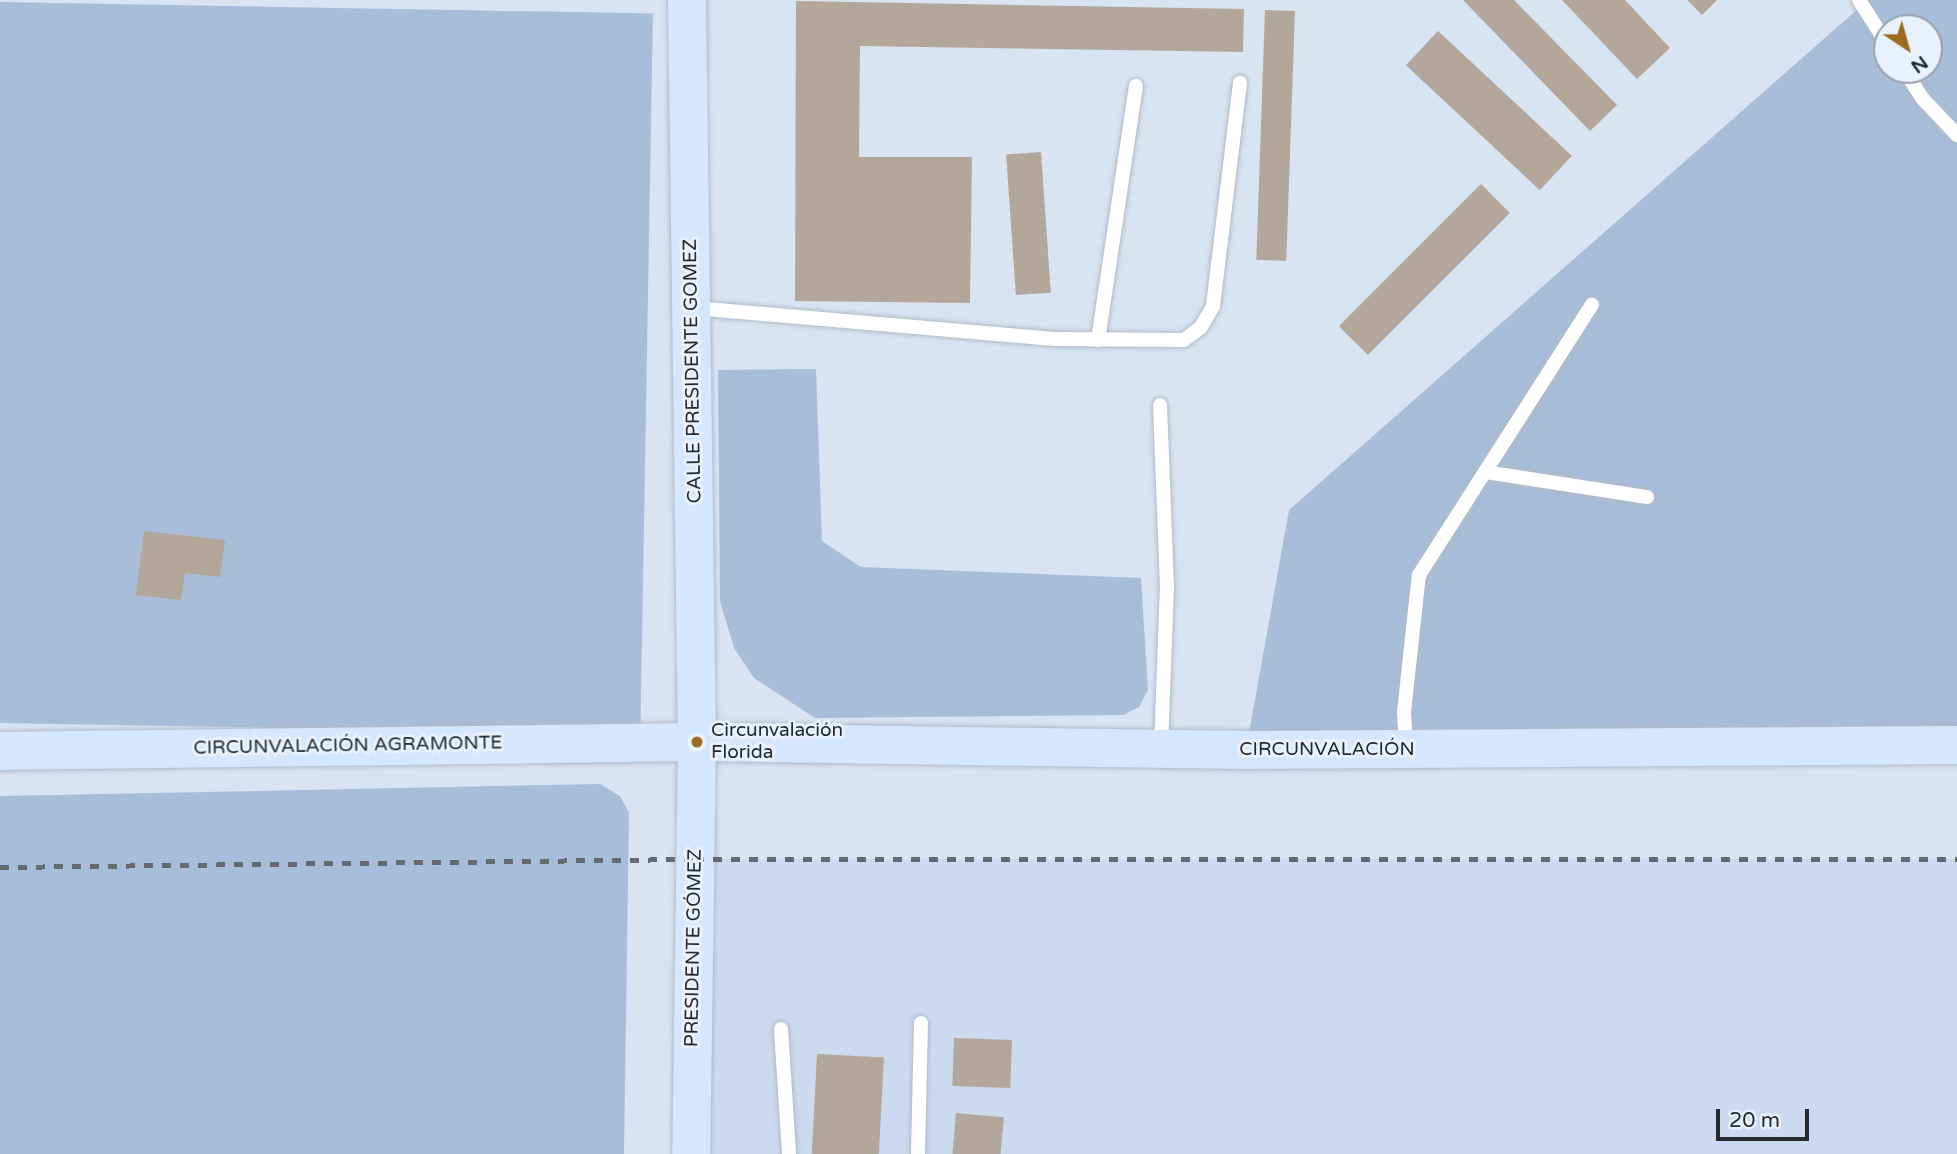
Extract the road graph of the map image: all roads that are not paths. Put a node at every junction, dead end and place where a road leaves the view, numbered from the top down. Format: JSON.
{"nodes":[{"id":1,"x":687,"y":0,"type":"edge"},
{"id":2,"x":1859,"y":0,"type":"edge"},
{"id":3,"x":1873,"y":22,"type":"edge"},
{"id":4,"x":1240,"y":83,"type":"dead end"},
{"id":5,"x":1913,"y":84,"type":"edge"},
{"id":6,"x":1136,"y":86,"type":"dead end"},
{"id":7,"x":1957,"y":135,"type":"edge"},
{"id":8,"x":1592,"y":305,"type":"dead end"},
{"id":9,"x":692,"y":308,"type":"junction"},
{"id":10,"x":1098,"y":340,"type":"junction"},
{"id":11,"x":1160,"y":405,"type":"dead end"},
{"id":12,"x":1485,"y":472,"type":"junction"},
{"id":13,"x":1647,"y":497,"type":"dead end"},
{"id":14,"x":697,"y":742,"type":"junction"},
{"id":15,"x":1957,"y":746,"type":"edge"},
{"id":16,"x":1161,"y":749,"type":"junction"},
{"id":17,"x":1406,"y":750,"type":"junction"},
{"id":18,"x":0,"y":751,"type":"edge"},
{"id":19,"x":921,"y":1023,"type":"dead end"},
{"id":20,"x":781,"y":1029,"type":"dead end"},
{"id":21,"x":691,"y":1154,"type":"edge"},
{"id":22,"x":789,"y":1154,"type":"edge"},
{"id":23,"x":918,"y":1154,"type":"edge"}],
"edges":[{"from":1,"to":9,"type":"street","name":"CALLE PRESIDENTE GOMEZ"},
{"from":2,"to":3,"type":"lane"},
{"from":4,"to":10,"type":"lane"},
{"from":5,"to":7,"type":"lane"},
{"from":6,"to":10,"type":"lane"},
{"from":8,"to":12,"type":"lane"},
{"from":9,"to":10,"type":"lane"},
{"from":9,"to":14,"type":"street","name":"CALLE PRESIDENTE GOMEZ"},
{"from":11,"to":16,"type":"lane"},
{"from":12,"to":13,"type":"lane"},
{"from":12,"to":17,"type":"lane"},
{"from":14,"to":16,"type":"street","name":"CIRCUNVALACIÓN"},
{"from":14,"to":18,"type":"street","name":"CIRCUNVALACIÓN AGRAMONTE"},
{"from":14,"to":21,"type":"street","name":"PRESIDENTE GÓMEZ"},
{"from":15,"to":17,"type":"street","name":"CIRCUNVALACIÓN"},
{"from":16,"to":17,"type":"street","name":"CIRCUNVALACIÓN"},
{"from":19,"to":23,"type":"lane"},
{"from":20,"to":22,"type":"lane"}]}
